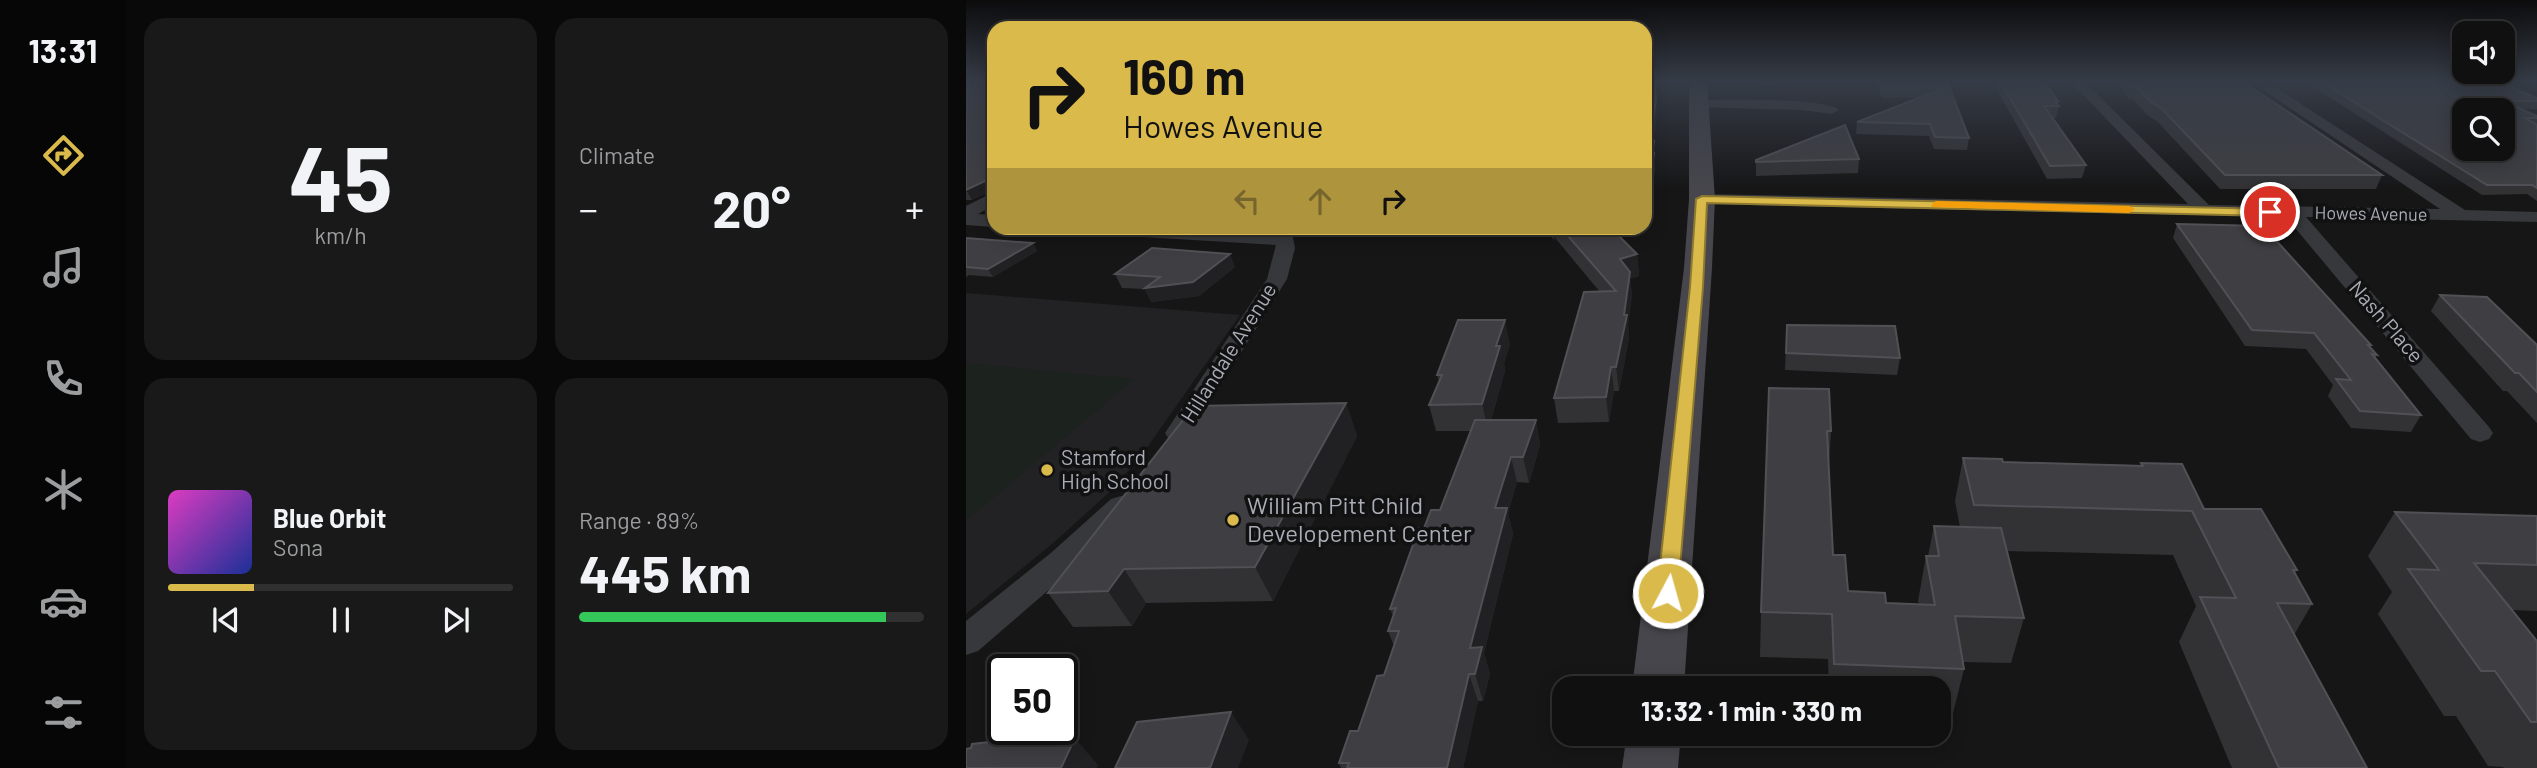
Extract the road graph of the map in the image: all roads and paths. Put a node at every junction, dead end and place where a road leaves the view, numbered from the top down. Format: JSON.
{"nodes":[{"id":1,"x":1700,"y":117,"type":"edge"},
{"id":2,"x":2112,"y":117,"type":"edge"},
{"id":3,"x":2313,"y":117,"type":"edge"},
{"id":4,"x":1702,"y":199,"type":"junction"},
{"id":5,"x":987,"y":201,"type":"edge"},
{"id":6,"x":2206,"y":211,"type":"junction"},
{"id":7,"x":2292,"y":212,"type":"junction"},
{"id":8,"x":966,"y":214,"type":"edge"},
{"id":9,"x":2460,"y":215,"type":"junction"},
{"id":10,"x":2537,"y":217,"type":"edge"},
{"id":11,"x":966,"y":219,"type":"edge"},
{"id":12,"x":987,"y":220,"type":"edge"},
{"id":13,"x":1284,"y":235,"type":"edge"},
{"id":14,"x":2480,"y":433,"type":"dead end"},
{"id":15,"x":1163,"y":455,"type":"edge"},
{"id":16,"x":1140,"y":485,"type":"edge"},
{"id":17,"x":966,"y":641,"type":"edge"},
{"id":18,"x":1659,"y":676,"type":"edge"},
{"id":19,"x":1653,"y":746,"type":"edge"},
{"id":20,"x":1650,"y":768,"type":"edge"}],
"edges":[{"from":1,"to":4,"type":"main road"},
{"from":2,"to":6,"type":"street"},
{"from":3,"to":9,"type":"street"},
{"from":4,"to":6,"type":"street","name":"Howes Avenue"},
{"from":4,"to":18,"type":"main road"},
{"from":5,"to":8,"type":"street"},
{"from":6,"to":7,"type":"street","name":"Howes Avenue"},
{"from":7,"to":9,"type":"street","name":"Howes Avenue"},
{"from":7,"to":14,"type":"street","name":"Nash Place"},
{"from":9,"to":10,"type":"street","name":"Howes Avenue"},
{"from":11,"to":12,"type":"street"},
{"from":13,"to":15,"type":"street","name":"Hillandale Avenue"},
{"from":16,"to":17,"type":"street"},
{"from":19,"to":20,"type":"main road"}]}
